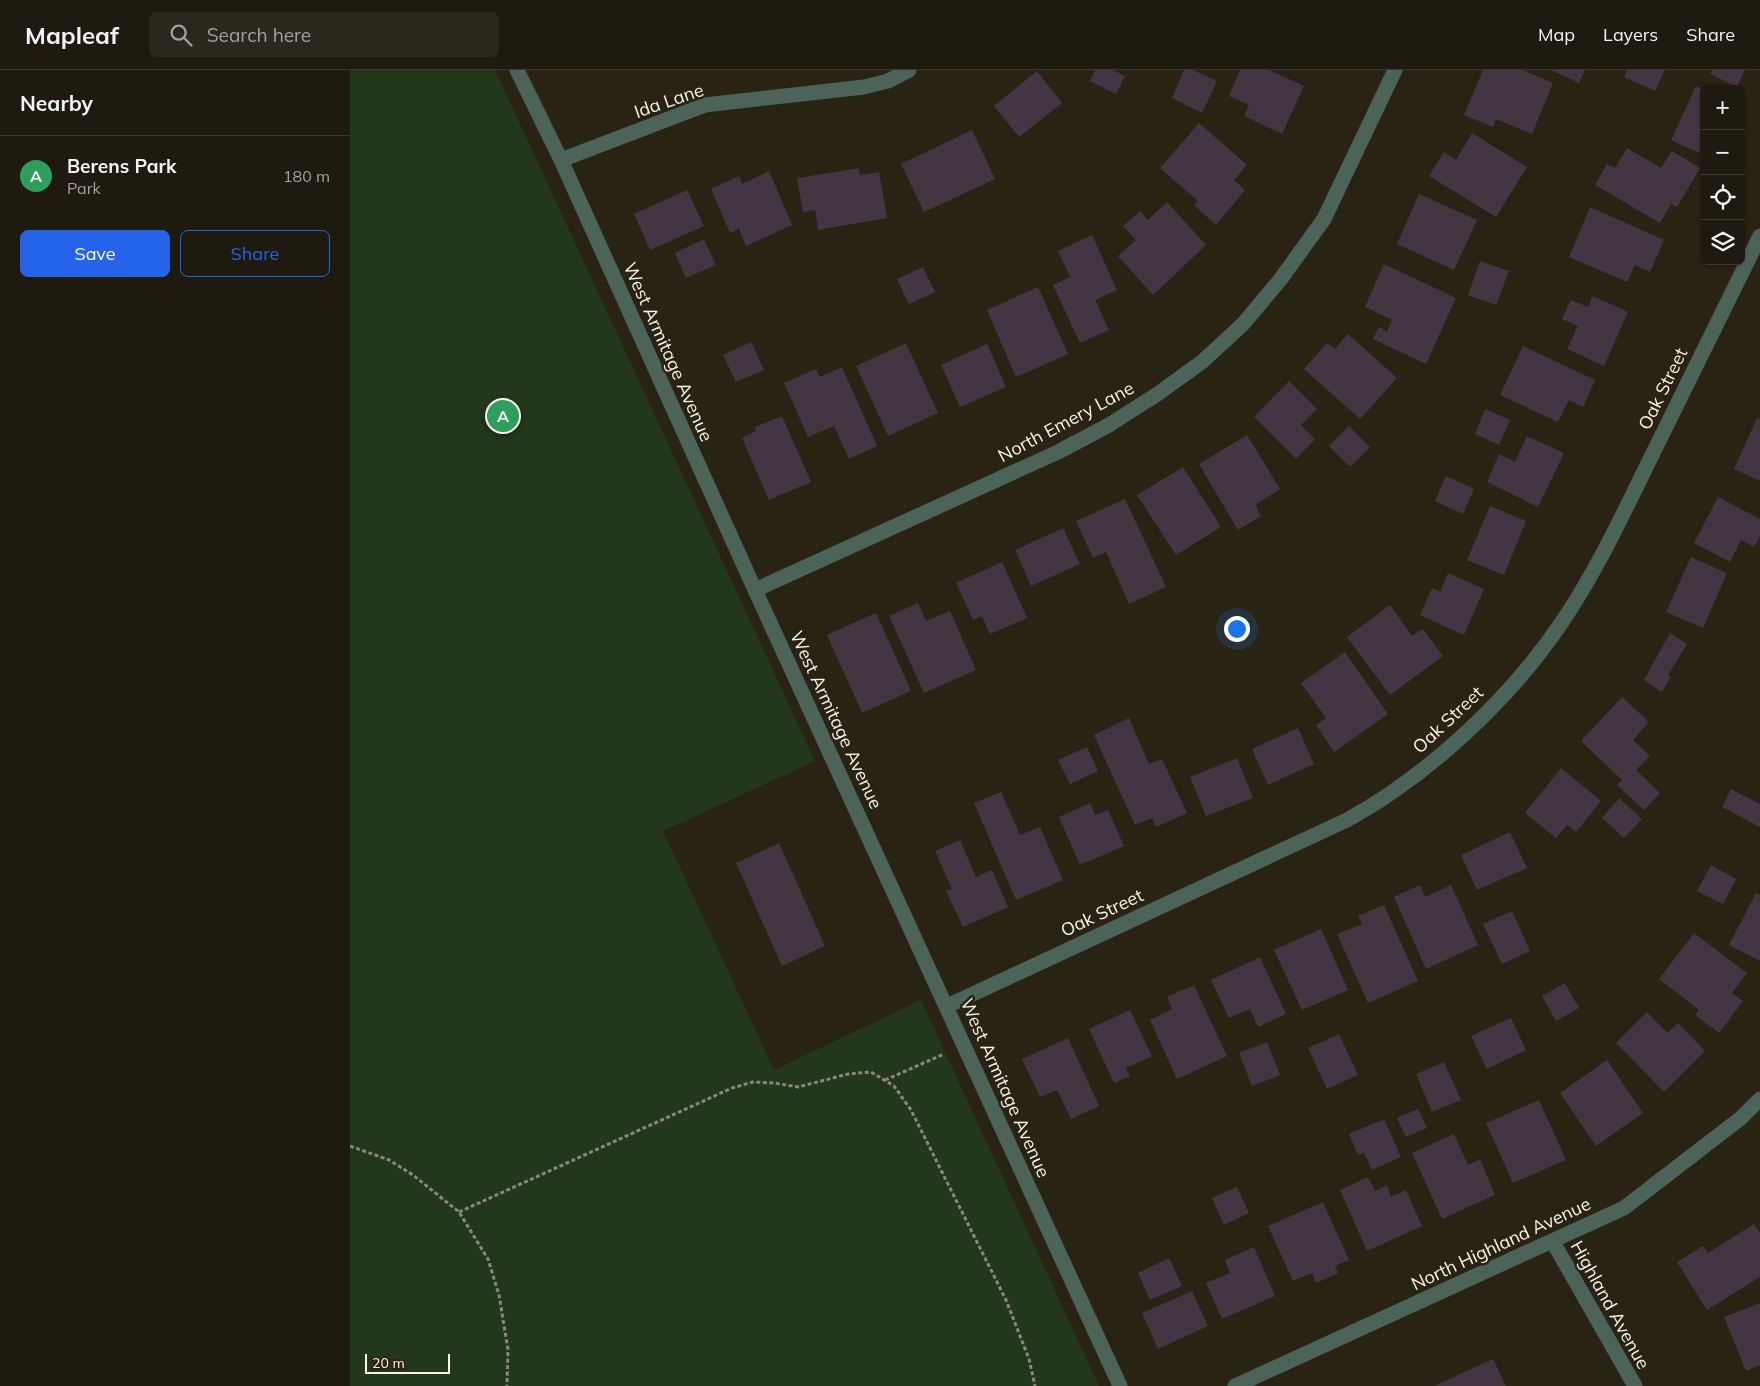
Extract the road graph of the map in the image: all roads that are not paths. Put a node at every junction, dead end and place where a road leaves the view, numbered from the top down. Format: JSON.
{"nodes":[{"id":1,"x":517,"y":70,"type":"edge"},
{"id":2,"x":909,"y":70,"type":"edge"},
{"id":3,"x":1395,"y":70,"type":"edge"},
{"id":4,"x":561,"y":160,"type":"junction"},
{"id":5,"x":1760,"y":236,"type":"edge"},
{"id":6,"x":756,"y":590,"type":"junction"},
{"id":7,"x":947,"y":1006,"type":"junction"},
{"id":8,"x":1760,"y":1099,"type":"edge"},
{"id":9,"x":1554,"y":1242,"type":"junction"},
{"id":10,"x":1120,"y":1386,"type":"edge"},
{"id":11,"x":1235,"y":1386,"type":"edge"},
{"id":12,"x":1635,"y":1386,"type":"edge"}],
"edges":[{"from":1,"to":4,"type":"street","name":"West Armitage Avenue"},
{"from":2,"to":4,"type":"street","name":"Ida Lane"},
{"from":3,"to":6,"type":"street","name":"North Emery Lane"},
{"from":4,"to":6,"type":"street","name":"West Armitage Avenue"},
{"from":5,"to":7,"type":"street","name":"Oak Street"},
{"from":6,"to":7,"type":"street","name":"West Armitage Avenue"},
{"from":7,"to":10,"type":"street","name":"West Armitage Avenue"},
{"from":8,"to":9,"type":"street","name":"North Highland Avenue"},
{"from":9,"to":11,"type":"street","name":"North Highland Avenue"},
{"from":9,"to":12,"type":"street","name":"Highland Avenue"}]}
